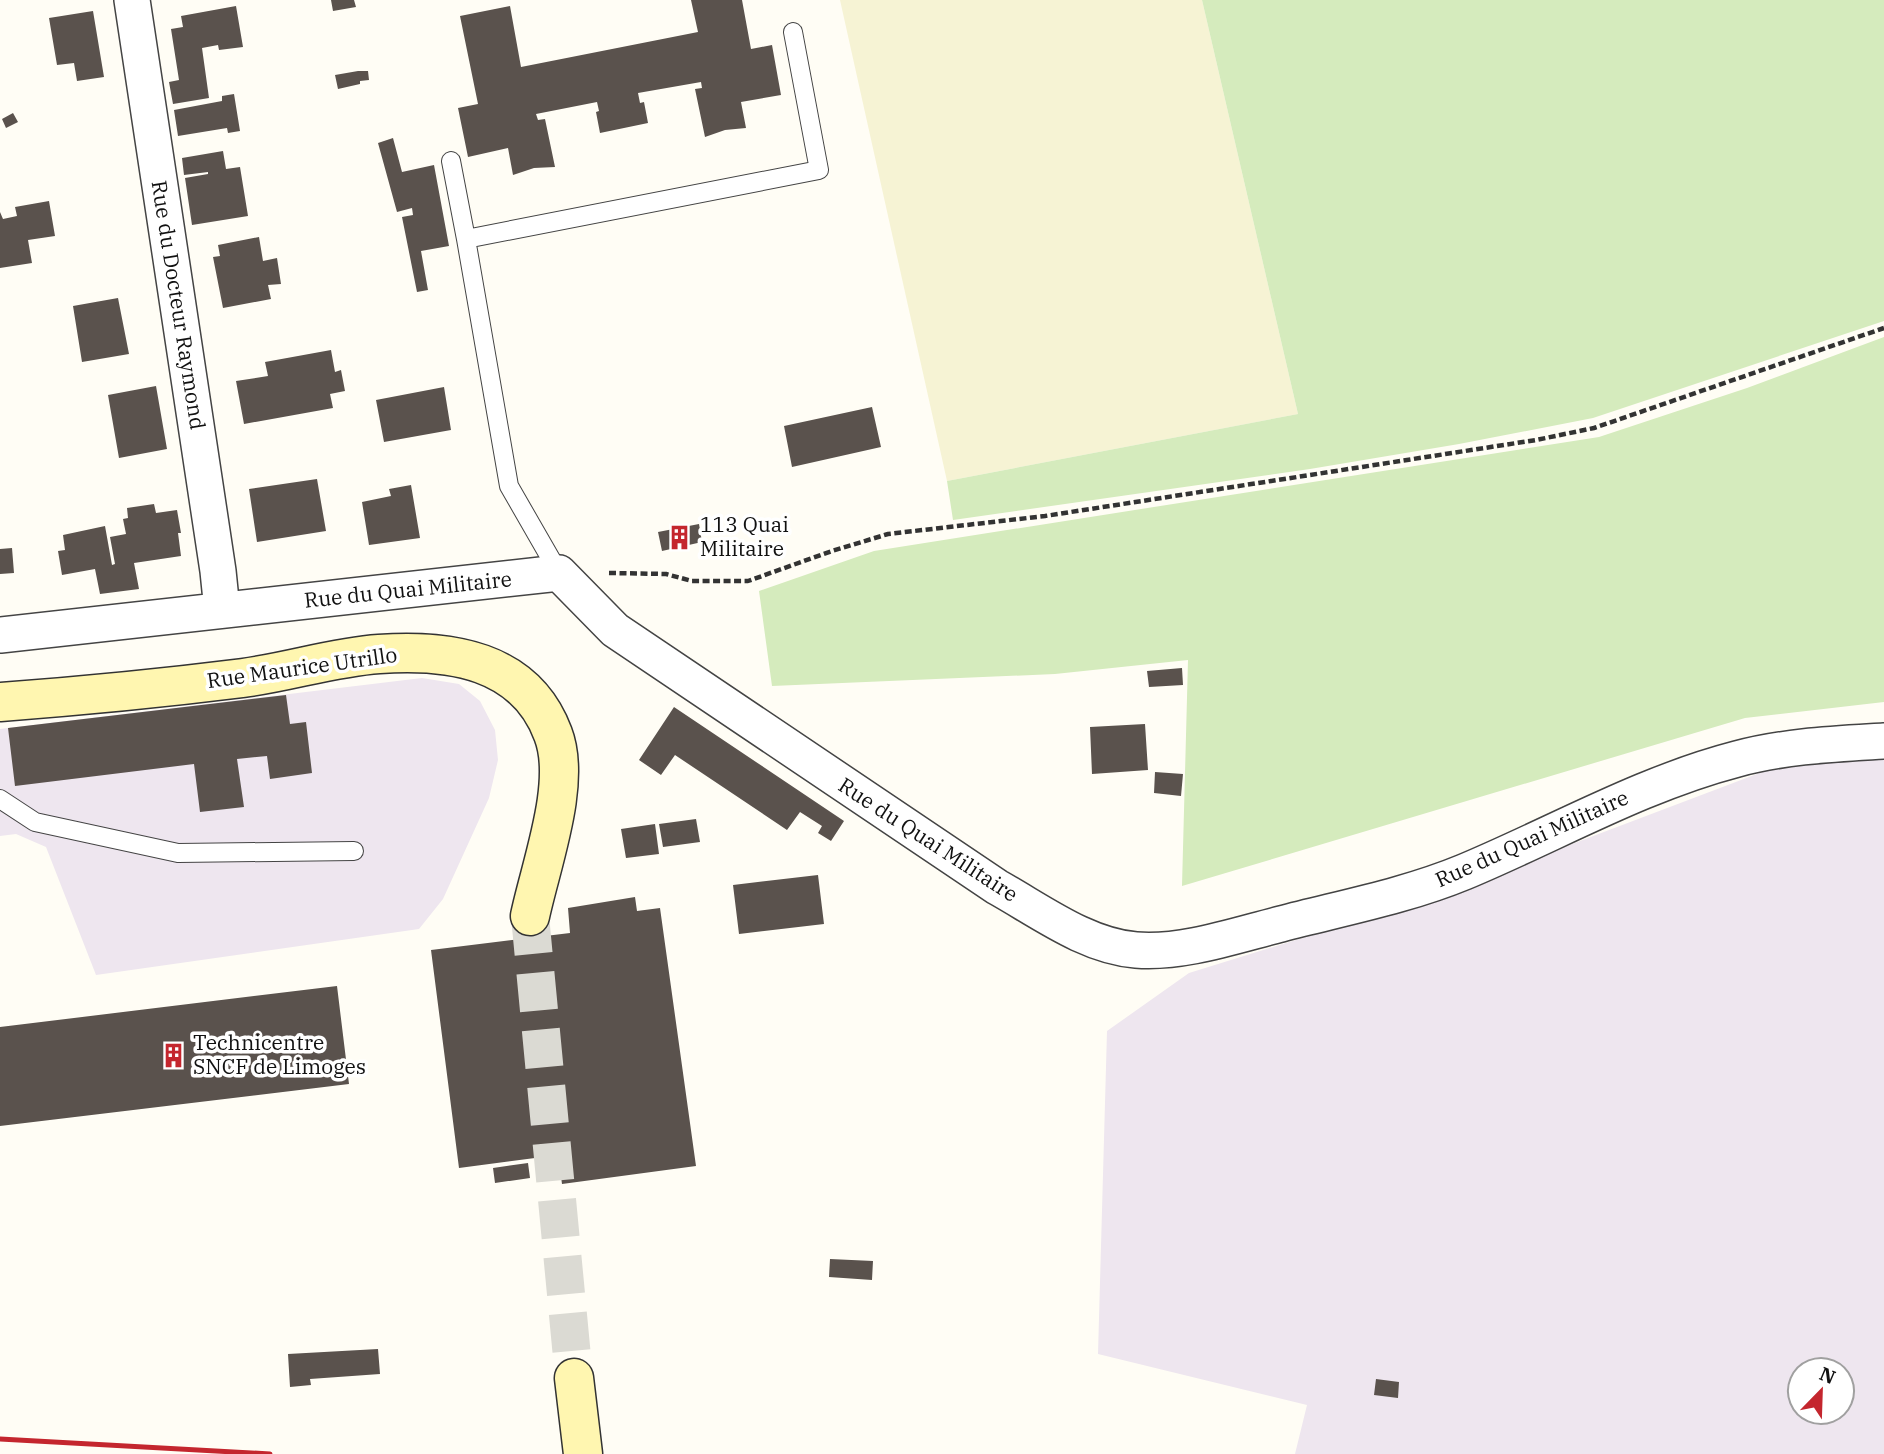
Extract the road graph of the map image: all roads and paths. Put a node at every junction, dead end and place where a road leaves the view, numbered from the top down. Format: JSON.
{"nodes":[{"id":1,"x":132,"y":0,"type":"edge"},
{"id":2,"x":793,"y":32,"type":"dead end"},
{"id":3,"x":451,"y":161,"type":"dead end"},
{"id":4,"x":466,"y":239,"type":"junction"},
{"id":5,"x":1884,"y":328,"type":"edge"},
{"id":6,"x":559,"y":573,"type":"junction"},
{"id":7,"x":222,"y":610,"type":"junction"},
{"id":8,"x":0,"y":635,"type":"edge"},
{"id":9,"x":0,"y":702,"type":"edge"},
{"id":10,"x":1884,"y":741,"type":"edge"},
{"id":11,"x":0,"y":799,"type":"edge"},
{"id":12,"x":355,"y":850,"type":"dead end"},
{"id":13,"x":530,"y":916,"type":"tunnel mouth"},
{"id":14,"x":574,"y":1378,"type":"tunnel mouth"},
{"id":15,"x":583,"y":1454,"type":"edge"}],
"edges":[{"from":1,"to":7,"type":"street","name":"Rue du Docteur Raymond"},
{"from":2,"to":4,"type":"lane"},
{"from":3,"to":4,"type":"lane"},
{"from":4,"to":6,"type":"lane"},
{"from":5,"to":6,"type":"path"},
{"from":6,"to":7,"type":"street","name":"Rue du Quai Militaire"},
{"from":6,"to":10,"type":"street","name":"Rue du Quai Militaire"},
{"from":7,"to":8,"type":"street","name":"Rue du Quai Militaire"},
{"from":9,"to":13,"type":"street","name":"Rue Maurice Utrillo"},
{"from":11,"to":12,"type":"lane"},
{"from":14,"to":15,"type":"street"}]}
